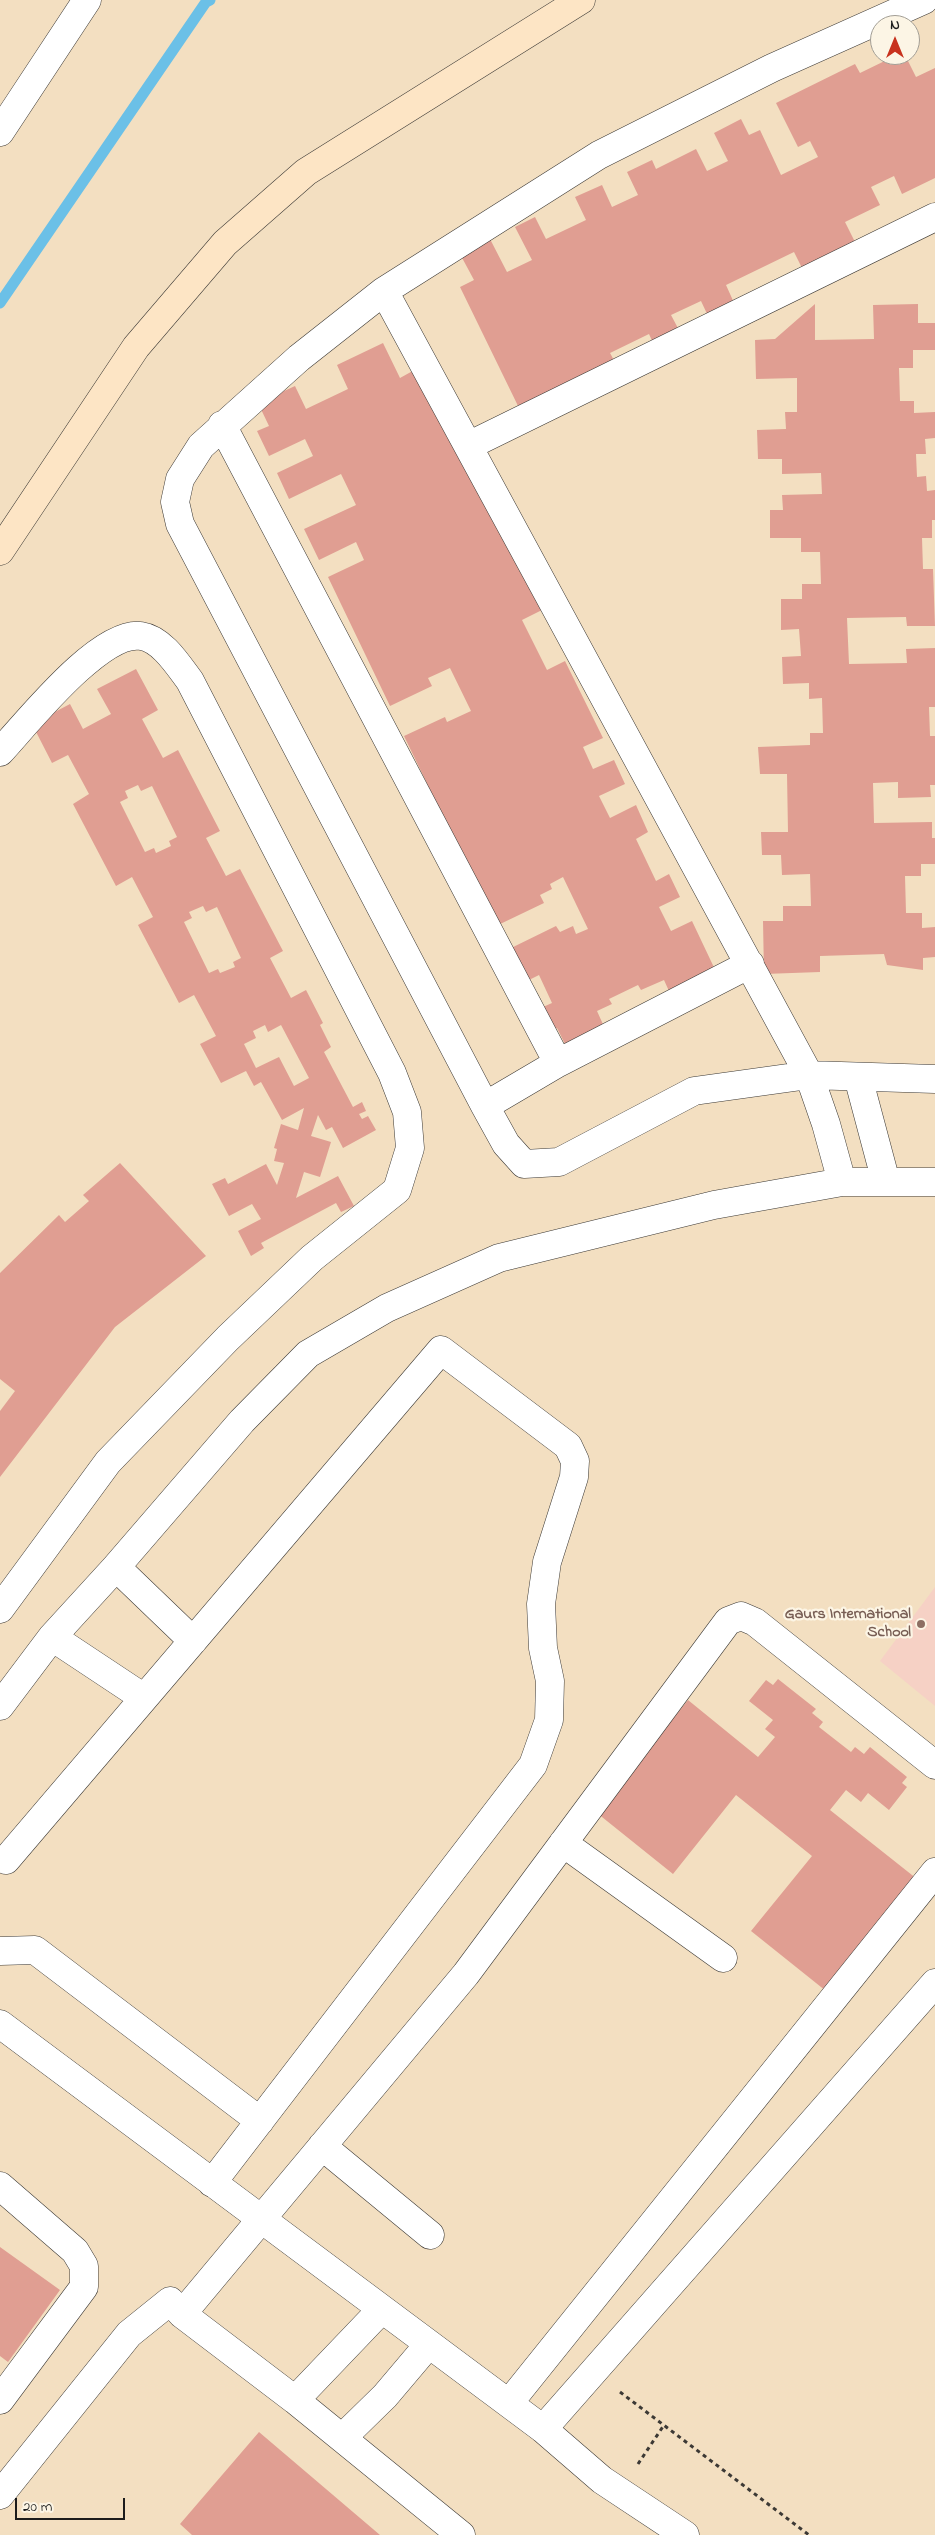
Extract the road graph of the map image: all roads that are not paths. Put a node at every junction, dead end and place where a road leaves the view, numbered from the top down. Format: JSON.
{"nodes":[{"id":1,"x":87,"y":0,"type":"edge"},
{"id":2,"x":582,"y":0,"type":"edge"},
{"id":3,"x":924,"y":0,"type":"edge"},
{"id":4,"x":0,"y":132,"type":"edge"},
{"id":5,"x":935,"y":217,"type":"edge"},
{"id":6,"x":384,"y":291,"type":"junction"},
{"id":7,"x":222,"y":425,"type":"junction"},
{"id":8,"x":468,"y":446,"type":"junction"},
{"id":9,"x":0,"y":551,"type":"edge"},
{"id":10,"x":0,"y":752,"type":"edge"},
{"id":11,"x":750,"y":964,"type":"junction"},
{"id":12,"x":558,"y":1063,"type":"junction"},
{"id":13,"x":809,"y":1075,"type":"junction"},
{"id":14,"x":858,"y":1077,"type":"junction"},
{"id":15,"x":935,"y":1079,"type":"edge"},
{"id":16,"x":485,"y":1106,"type":"junction"},
{"id":17,"x":842,"y":1182,"type":"junction"},
{"id":18,"x":886,"y":1182,"type":"junction"},
{"id":19,"x":935,"y":1182,"type":"edge"},
{"id":20,"x":116,"y":1568,"type":"junction"},
{"id":21,"x":0,"y":1610,"type":"edge"},
{"id":22,"x":52,"y":1637,"type":"junction"},
{"id":23,"x":193,"y":1641,"type":"junction"},
{"id":24,"x":144,"y":1698,"type":"junction"},
{"id":25,"x":0,"y":1706,"type":"edge"},
{"id":26,"x":935,"y":1765,"type":"edge"},
{"id":27,"x":563,"y":1843,"type":"junction"},
{"id":28,"x":6,"y":1860,"type":"dead end"},
{"id":29,"x":935,"y":1872,"type":"edge"},
{"id":30,"x":0,"y":1951,"type":"edge"},
{"id":31,"x":723,"y":1958,"type":"dead end"},
{"id":32,"x":935,"y":1983,"type":"edge"},
{"id":33,"x":0,"y":2024,"type":"edge"},
{"id":34,"x":260,"y":2120,"type":"junction"},
{"id":35,"x":322,"y":2146,"type":"junction"},
{"id":36,"x":212,"y":2183,"type":"junction"},
{"id":37,"x":0,"y":2186,"type":"edge"},
{"id":38,"x":261,"y":2220,"type":"junction"},
{"id":39,"x":430,"y":2235,"type":"dead end"},
{"id":40,"x":382,"y":2309,"type":"junction"},
{"id":41,"x":182,"y":2314,"type":"junction"},
{"id":42,"x":429,"y":2344,"type":"junction"},
{"id":43,"x":0,"y":2400,"type":"edge"},
{"id":44,"x":295,"y":2400,"type":"junction"},
{"id":45,"x":509,"y":2404,"type":"junction"},
{"id":46,"x":543,"y":2429,"type":"junction"},
{"id":47,"x":342,"y":2438,"type":"junction"},
{"id":48,"x":0,"y":2495,"type":"edge"},
{"id":49,"x":681,"y":2534,"type":"edge"},
{"id":50,"x":461,"y":2535,"type":"edge"}],
"edges":[{"from":1,"to":4,"type":"street"},
{"from":2,"to":9,"type":"street"},
{"from":3,"to":6,"type":"street"},
{"from":5,"to":8,"type":"street"},
{"from":6,"to":7,"type":"street"},
{"from":6,"to":8,"type":"street"},
{"from":7,"to":12,"type":"street"},
{"from":7,"to":16,"type":"street"},
{"from":8,"to":11,"type":"street"},
{"from":10,"to":21,"type":"street"},
{"from":11,"to":12,"type":"street"},
{"from":11,"to":13,"type":"street"},
{"from":12,"to":16,"type":"street"},
{"from":13,"to":14,"type":"street"},
{"from":13,"to":16,"type":"street"},
{"from":13,"to":17,"type":"street"},
{"from":14,"to":15,"type":"street"},
{"from":14,"to":18,"type":"street"},
{"from":17,"to":18,"type":"street"},
{"from":17,"to":20,"type":"street"},
{"from":18,"to":19,"type":"street"},
{"from":20,"to":22,"type":"street"},
{"from":20,"to":23,"type":"street"},
{"from":22,"to":24,"type":"street"},
{"from":22,"to":25,"type":"street"},
{"from":23,"to":24,"type":"street"},
{"from":23,"to":34,"type":"street"},
{"from":24,"to":28,"type":"street"},
{"from":26,"to":27,"type":"street"},
{"from":27,"to":31,"type":"street"},
{"from":27,"to":35,"type":"street"},
{"from":29,"to":45,"type":"street"},
{"from":30,"to":34,"type":"street"},
{"from":32,"to":46,"type":"street"},
{"from":33,"to":36,"type":"street"},
{"from":34,"to":36,"type":"street"},
{"from":35,"to":38,"type":"street"},
{"from":35,"to":39,"type":"street"},
{"from":36,"to":38,"type":"street"},
{"from":37,"to":43,"type":"street"},
{"from":38,"to":40,"type":"street"},
{"from":38,"to":41,"type":"street"},
{"from":40,"to":42,"type":"street"},
{"from":40,"to":44,"type":"street"},
{"from":41,"to":44,"type":"street"},
{"from":41,"to":48,"type":"street"},
{"from":42,"to":45,"type":"street"},
{"from":42,"to":47,"type":"street"},
{"from":44,"to":47,"type":"street"},
{"from":45,"to":46,"type":"street"},
{"from":46,"to":49,"type":"street"},
{"from":47,"to":50,"type":"street"}]}
